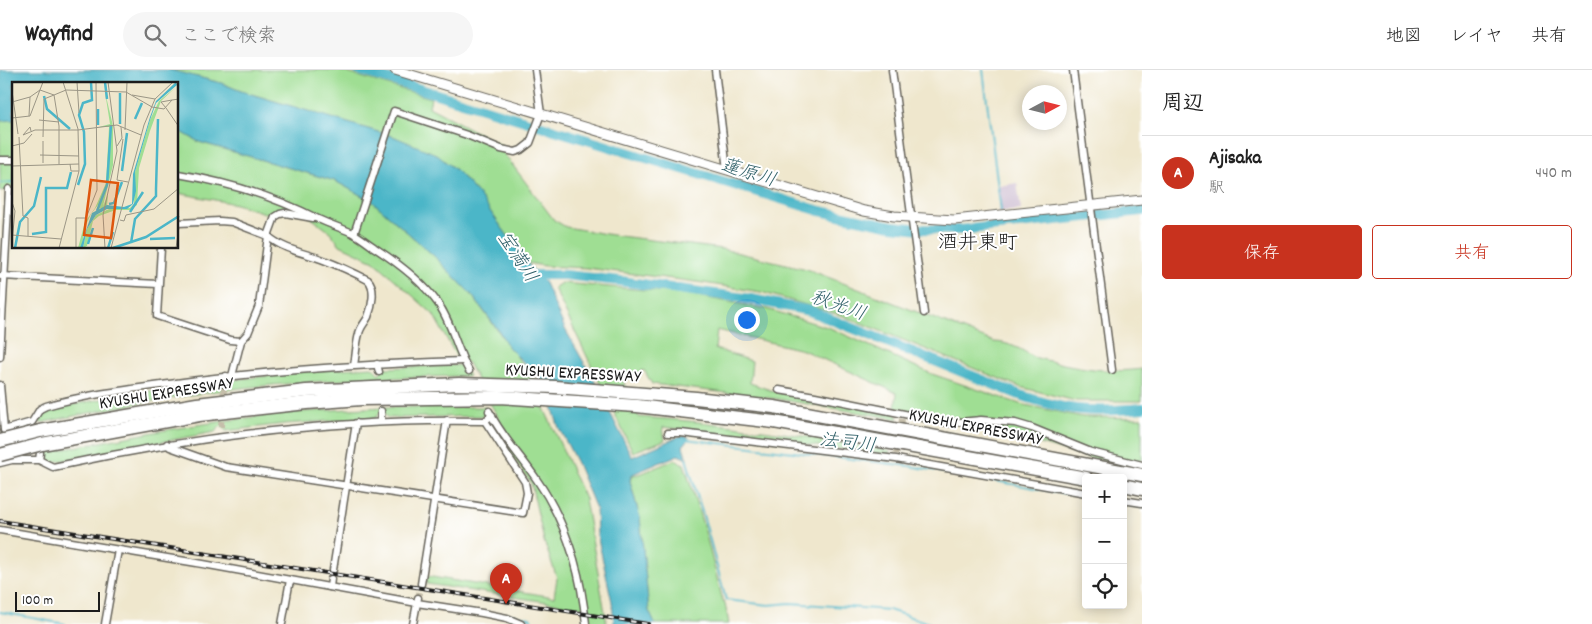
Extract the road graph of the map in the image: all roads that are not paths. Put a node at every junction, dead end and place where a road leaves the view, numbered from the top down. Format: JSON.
{"nodes":[{"id":1,"x":395,"y":70,"type":"edge"},
{"id":2,"x":535,"y":70,"type":"edge"},
{"id":3,"x":714,"y":70,"type":"edge"},
{"id":4,"x":892,"y":70,"type":"edge"},
{"id":5,"x":1073,"y":70,"type":"edge"},
{"id":6,"x":541,"y":114,"type":"junction"},
{"id":7,"x":726,"y":170,"type":"junction"},
{"id":8,"x":179,"y":174,"type":"edge"},
{"id":9,"x":9,"y":189,"type":"dead end"},
{"id":10,"x":1142,"y":200,"type":"edge"},
{"id":11,"x":1090,"y":206,"type":"junction"},
{"id":12,"x":911,"y":217,"type":"junction"},
{"id":13,"x":318,"y":218,"type":"junction"},
{"id":14,"x":179,"y":223,"type":"edge"},
{"id":15,"x":355,"y":230,"type":"junction"},
{"id":16,"x":268,"y":236,"type":"junction"},
{"id":17,"x":161,"y":249,"type":"edge"},
{"id":18,"x":2,"y":276,"type":"edge"},
{"id":19,"x":158,"y":284,"type":"junction"},
{"id":20,"x":924,"y":313,"type":"dead end"},
{"id":21,"x":241,"y":341,"type":"junction"},
{"id":22,"x":0,"y":357,"type":"edge"},
{"id":23,"x":463,"y":361,"type":"junction"},
{"id":24,"x":377,"y":364,"type":"junction"},
{"id":25,"x":354,"y":366,"type":"junction"},
{"id":26,"x":1112,"y":370,"type":"dead end"},
{"id":27,"x":469,"y":371,"type":"dead end"},
{"id":28,"x":378,"y":372,"type":"dead end"},
{"id":29,"x":229,"y":376,"type":"junction"},
{"id":30,"x":224,"y":384,"type":"tunnel mouth"},
{"id":31,"x":0,"y":386,"type":"edge"},
{"id":32,"x":779,"y":390,"type":"dead end"},
{"id":33,"x":499,"y":391,"type":"junction"},
{"id":34,"x":381,"y":411,"type":"dead end"},
{"id":35,"x":447,"y":420,"type":"junction"},
{"id":36,"x":381,"y":421,"type":"junction"},
{"id":37,"x":485,"y":421,"type":"junction"},
{"id":38,"x":356,"y":423,"type":"junction"},
{"id":39,"x":36,"y":426,"type":"junction"},
{"id":40,"x":221,"y":427,"type":"tunnel mouth"},
{"id":41,"x":668,"y":433,"type":"dead end"},
{"id":42,"x":221,"y":436,"type":"junction"},
{"id":43,"x":0,"y":441,"type":"edge"},
{"id":44,"x":167,"y":444,"type":"junction"},
{"id":45,"x":0,"y":455,"type":"edge"},
{"id":46,"x":39,"y":460,"type":"junction"},
{"id":47,"x":0,"y":463,"type":"edge"},
{"id":48,"x":1142,"y":465,"type":"edge"},
{"id":49,"x":1142,"y":475,"type":"edge"},
{"id":50,"x":1082,"y":477,"type":"edge"},
{"id":51,"x":347,"y":486,"type":"junction"},
{"id":52,"x":1127,"y":488,"type":"edge"},
{"id":53,"x":1082,"y":492,"type":"edge"},
{"id":54,"x":1141,"y":498,"type":"edge"},
{"id":55,"x":434,"y":499,"type":"junction"},
{"id":56,"x":1127,"y":500,"type":"edge"},
{"id":57,"x":0,"y":530,"type":"edge"},
{"id":58,"x":118,"y":550,"type":"junction"},
{"id":59,"x":333,"y":570,"type":"dead end"},
{"id":60,"x":331,"y":578,"type":"dead end"},
{"id":61,"x":290,"y":580,"type":"junction"},
{"id":62,"x":421,"y":584,"type":"tunnel mouth"},
{"id":63,"x":330,"y":587,"type":"junction"},
{"id":64,"x":418,"y":600,"type":"junction"},
{"id":65,"x":105,"y":624,"type":"edge"},
{"id":66,"x":282,"y":624,"type":"edge"},
{"id":67,"x":413,"y":624,"type":"edge"},
{"id":68,"x":521,"y":624,"type":"edge"},
{"id":69,"x":586,"y":624,"type":"edge"}],
"edges":[{"from":1,"to":6,"type":"street"},
{"from":2,"to":6,"type":"street"},
{"from":3,"to":7,"type":"street"},
{"from":4,"to":12,"type":"street"},
{"from":5,"to":11,"type":"street"},
{"from":6,"to":7,"type":"street"},
{"from":6,"to":15,"type":"street"},
{"from":7,"to":12,"type":"street"},
{"from":8,"to":13,"type":"street"},
{"from":9,"to":18,"type":"street"},
{"from":10,"to":11,"type":"street"},
{"from":11,"to":12,"type":"street"},
{"from":11,"to":26,"type":"street"},
{"from":12,"to":20,"type":"street"},
{"from":13,"to":15,"type":"street"},
{"from":13,"to":16,"type":"street"},
{"from":14,"to":16,"type":"street"},
{"from":15,"to":23,"type":"street"},
{"from":16,"to":21,"type":"street"},
{"from":16,"to":25,"type":"street"},
{"from":17,"to":19,"type":"street"},
{"from":18,"to":19,"type":"street"},
{"from":18,"to":22,"type":"street"},
{"from":19,"to":21,"type":"street"},
{"from":21,"to":29,"type":"street"},
{"from":23,"to":24,"type":"street"},
{"from":23,"to":27,"type":"street"},
{"from":24,"to":25,"type":"street"},
{"from":24,"to":28,"type":"street"},
{"from":25,"to":29,"type":"street"},
{"from":29,"to":30,"type":"street"},
{"from":29,"to":39,"type":"street"},
{"from":31,"to":39,"type":"street"},
{"from":32,"to":48,"type":"street"},
{"from":33,"to":39,"type":"highway","name":"KYUSHU EXPRESSWAY"},
{"from":33,"to":45,"type":"highway","name":"KYUSHU EXPRESSWAY","bridge":true},
{"from":33,"to":49,"type":"highway","name":"KYUSHU EXPRESSWAY"},
{"from":33,"to":50,"type":"highway","name":"KYUSHU EXPRESSWAY"},
{"from":34,"to":36,"type":"street"},
{"from":35,"to":36,"type":"street"},
{"from":35,"to":37,"type":"street"},
{"from":35,"to":55,"type":"street"},
{"from":36,"to":38,"type":"street"},
{"from":37,"to":55,"type":"street"},
{"from":37,"to":69,"type":"street"},
{"from":38,"to":42,"type":"street"},
{"from":38,"to":51,"type":"street"},
{"from":39,"to":43,"type":"highway","name":"KYUSHU EXPRESSWAY","bridge":true},
{"from":39,"to":46,"type":"street"},
{"from":40,"to":42,"type":"street"},
{"from":41,"to":53,"type":"street"},
{"from":42,"to":44,"type":"street"},
{"from":44,"to":46,"type":"street"},
{"from":44,"to":51,"type":"street"},
{"from":46,"to":47,"type":"street"},
{"from":51,"to":55,"type":"street"},
{"from":51,"to":59,"type":"street"},
{"from":52,"to":54,"type":"highway"},
{"from":54,"to":56,"type":"street"},
{"from":55,"to":62,"type":"street"},
{"from":57,"to":58,"type":"street"},
{"from":58,"to":61,"type":"street"},
{"from":58,"to":65,"type":"street"},
{"from":60,"to":63,"type":"street"},
{"from":61,"to":63,"type":"street"},
{"from":61,"to":66,"type":"street"},
{"from":63,"to":64,"type":"street"},
{"from":64,"to":67,"type":"street"},
{"from":64,"to":68,"type":"street"}]}
